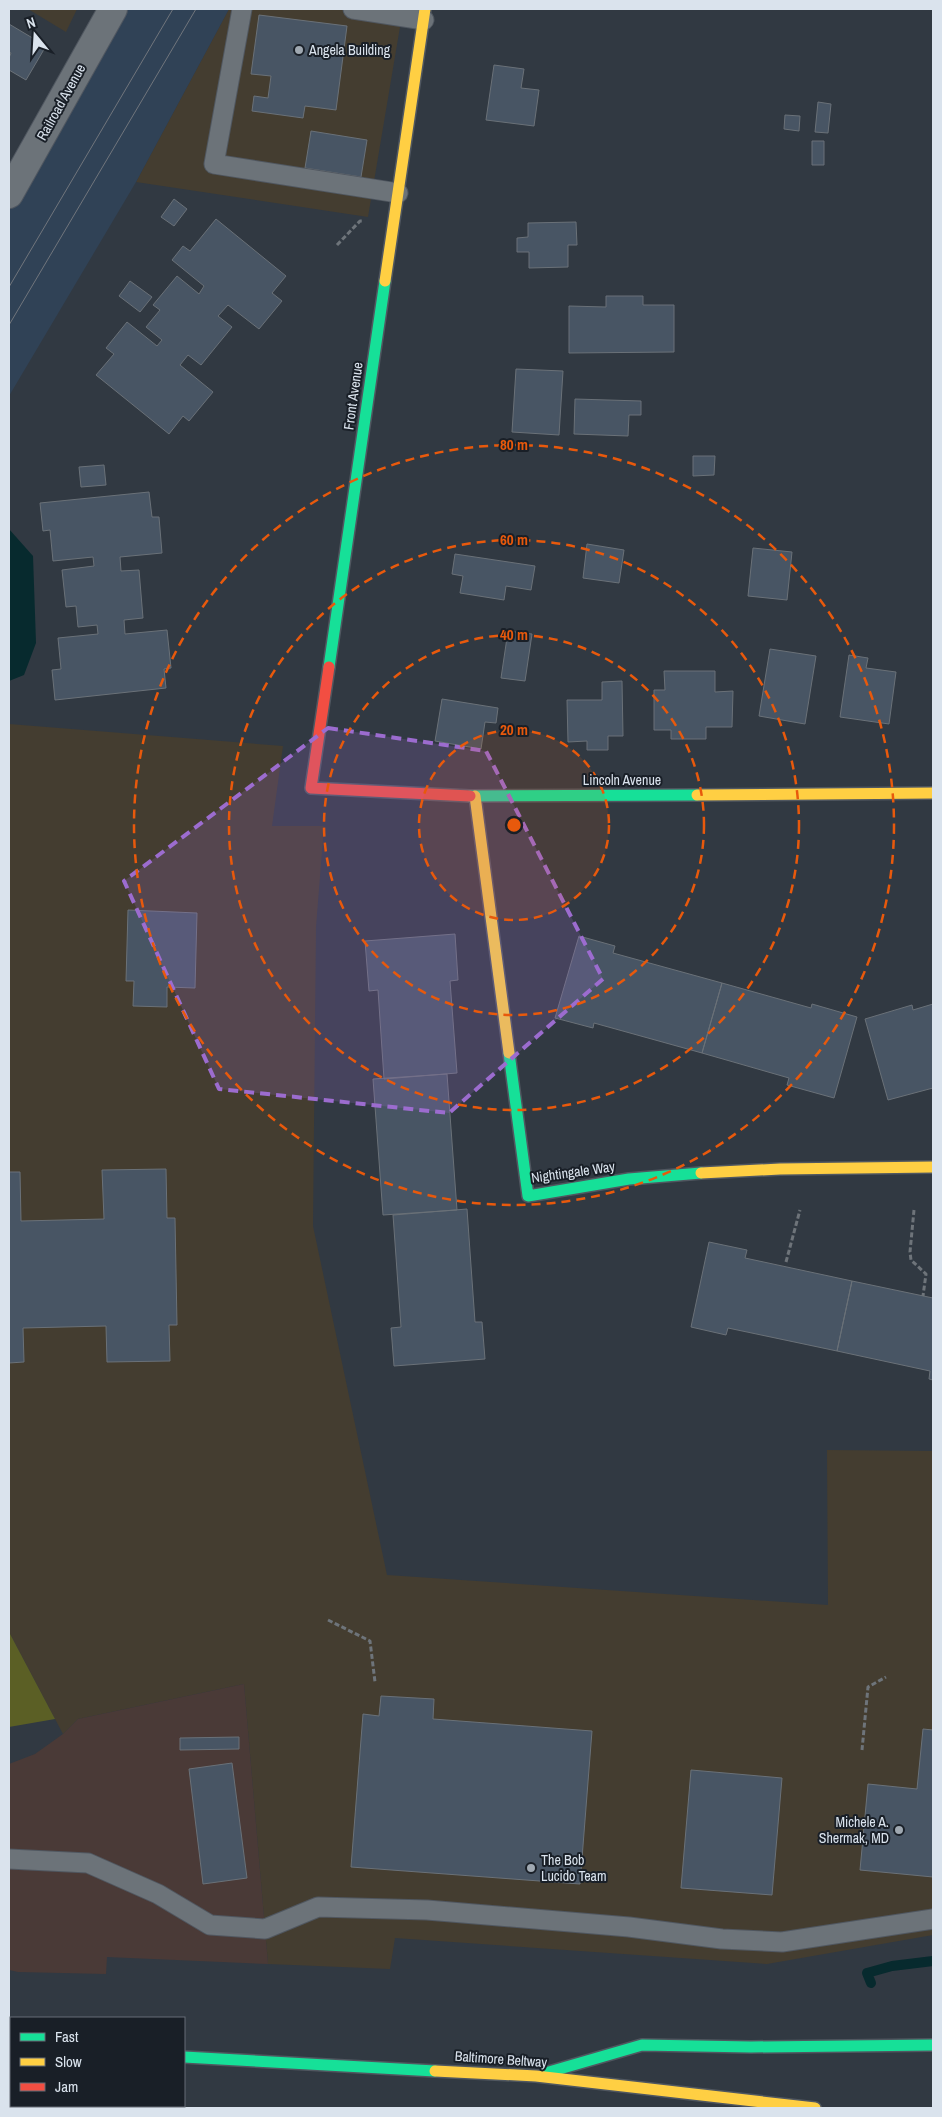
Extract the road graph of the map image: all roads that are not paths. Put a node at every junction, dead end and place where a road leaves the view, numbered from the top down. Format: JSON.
{"nodes":[{"id":1,"x":113,"y":9,"type":"edge"},
{"id":2,"x":242,"y":9,"type":"edge"},
{"id":3,"x":353,"y":9,"type":"edge"},
{"id":4,"x":425,"y":14,"type":"edge"},
{"id":5,"x":398,"y":193,"type":"junction"},
{"id":6,"x":9,"y":194,"type":"edge"},
{"id":7,"x":312,"y":788,"type":"joint"},
{"id":8,"x":933,"y":793,"type":"edge"},
{"id":9,"x":475,"y":796,"type":"junction"},
{"id":10,"x":933,"y":1167,"type":"edge"},
{"id":11,"x":9,"y":1859,"type":"edge"},
{"id":12,"x":933,"y":1919,"type":"edge"},
{"id":13,"x":933,"y":2045,"type":"edge"},
{"id":14,"x":185,"y":2057,"type":"edge"},
{"id":15,"x":536,"y":2076,"type":"junction"},
{"id":16,"x":815,"y":2108,"type":"edge"}],
"edges":[{"from":1,"to":6,"type":"street","name":"Railroad Avenue"},
{"from":2,"to":5,"type":"lane"},
{"from":3,"to":4,"type":"lane"},
{"from":4,"to":5,"type":"main road","name":"Front Avenue"},
{"from":5,"to":7,"type":"main road","name":"Front Avenue"},
{"from":7,"to":9,"type":"main road","name":"Lincoln Avenue"},
{"from":8,"to":9,"type":"main road","name":"Lincoln Avenue"},
{"from":9,"to":10,"type":"main road","name":"Nightingale Way"},
{"from":11,"to":12,"type":"lane"},
{"from":13,"to":15,"type":"main road"},
{"from":14,"to":15,"type":"main road","name":"Baltimore Beltway"},
{"from":15,"to":16,"type":"main road","name":"Baltimore Beltway"}]}
